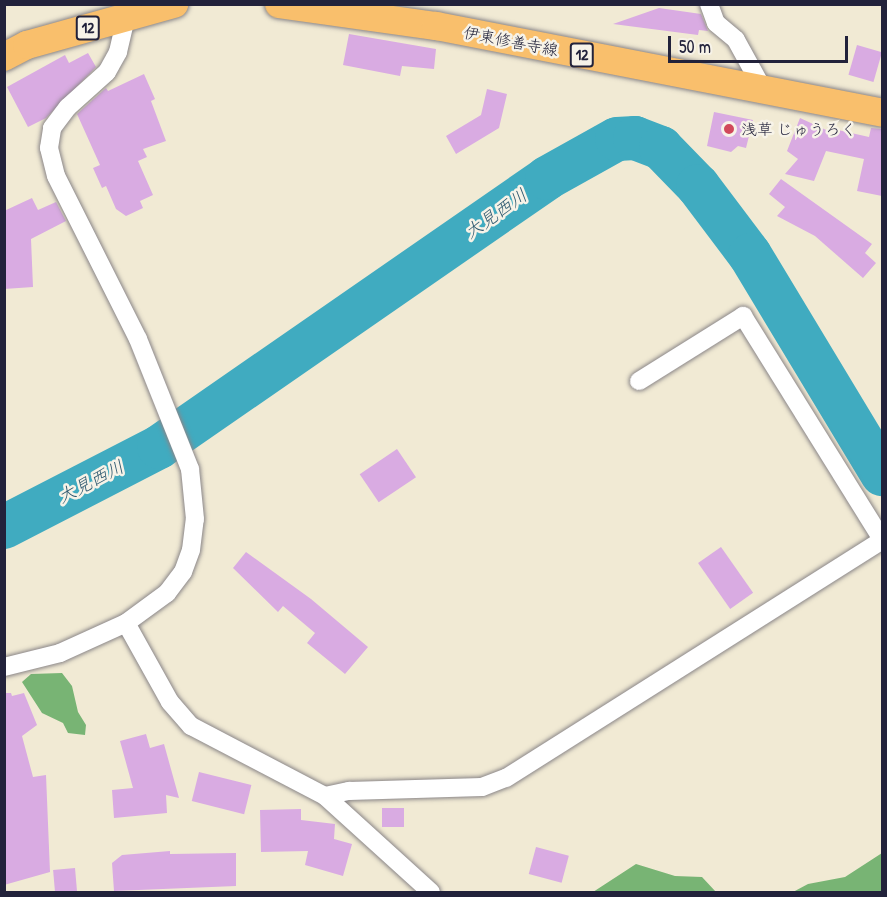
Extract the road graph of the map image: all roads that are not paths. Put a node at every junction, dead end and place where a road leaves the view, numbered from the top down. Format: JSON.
{"nodes":[{"id":1,"x":174,"y":4,"type":"edge"},
{"id":2,"x":279,"y":4,"type":"edge"},
{"id":3,"x":709,"y":4,"type":"edge"},
{"id":4,"x":317,"y":6,"type":"edge"},
{"id":5,"x":127,"y":11,"type":"edge"},
{"id":6,"x":4,"y":57,"type":"edge"},
{"id":7,"x":764,"y":91,"type":"junction"},
{"id":8,"x":882,"y":113,"type":"edge"},
{"id":9,"x":639,"y":381,"type":"dead end"},
{"id":10,"x":882,"y":540,"type":"edge"},
{"id":11,"x":126,"y":623,"type":"junction"},
{"id":12,"x":4,"y":667,"type":"edge"},
{"id":13,"x":325,"y":796,"type":"junction"},
{"id":14,"x":431,"y":892,"type":"edge"}],
"edges":[{"from":1,"to":5,"type":"main road","number":"12"},
{"from":2,"to":4,"type":"main road","name":"伊東修善寺線","number":"12"},
{"from":3,"to":7,"type":"street"},
{"from":4,"to":7,"type":"main road","name":"伊東修善寺線","number":"12"},
{"from":5,"to":6,"type":"main road","number":"12"},
{"from":5,"to":11,"type":"street"},
{"from":7,"to":8,"type":"main road","name":"伊東修善寺線","number":"12"},
{"from":9,"to":10,"type":"street"},
{"from":10,"to":13,"type":"street"},
{"from":11,"to":12,"type":"street"},
{"from":11,"to":13,"type":"street"},
{"from":13,"to":14,"type":"street"}]}
